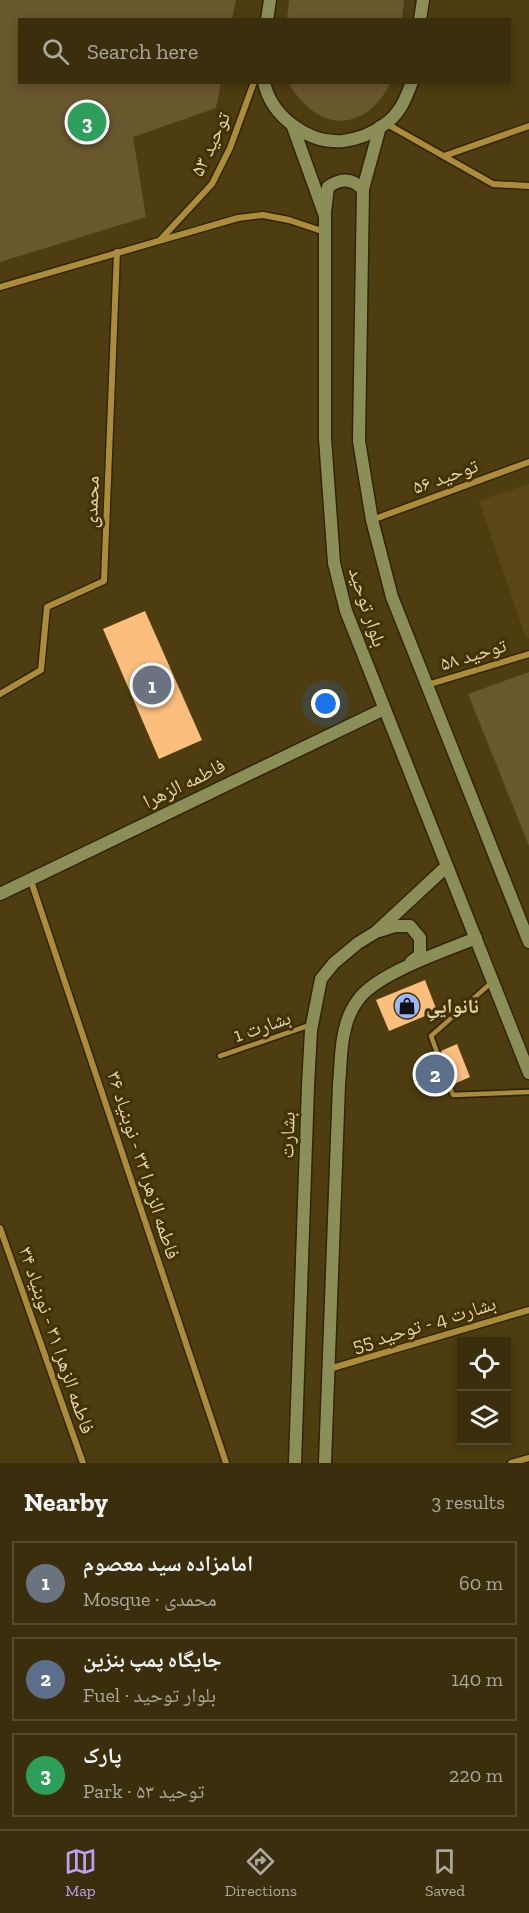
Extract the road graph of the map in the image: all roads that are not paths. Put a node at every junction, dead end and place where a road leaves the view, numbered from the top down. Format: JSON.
{"nodes":[{"id":1,"x":270,"y":0,"type":"edge"},
{"id":2,"x":423,"y":0,"type":"edge"},
{"id":3,"x":267,"y":18,"type":"edge"},
{"id":4,"x":420,"y":18,"type":"edge"},
{"id":5,"x":253,"y":84,"type":"edge"},
{"id":6,"x":265,"y":84,"type":"edge"},
{"id":7,"x":411,"y":84,"type":"edge"},
{"id":8,"x":383,"y":125,"type":"junction"},
{"id":9,"x":529,"y":126,"type":"edge"},
{"id":10,"x":293,"y":127,"type":"junction"},
{"id":11,"x":444,"y":156,"type":"junction"},
{"id":12,"x":529,"y":186,"type":"edge"},
{"id":13,"x":363,"y":189,"type":"junction"},
{"id":14,"x":325,"y":216,"type":"junction"},
{"id":15,"x":325,"y":232,"type":"junction"},
{"id":16,"x":161,"y":240,"type":"junction"},
{"id":17,"x":117,"y":252,"type":"junction"},
{"id":18,"x":0,"y":287,"type":"edge"},
{"id":19,"x":529,"y":462,"type":"edge"},
{"id":20,"x":372,"y":520,"type":"junction"},
{"id":21,"x":529,"y":654,"type":"edge"},
{"id":22,"x":427,"y":685,"type":"junction"},
{"id":23,"x":0,"y":694,"type":"edge"},
{"id":24,"x":384,"y":709,"type":"junction"},
{"id":25,"x":447,"y":866,"type":"junction"},
{"id":26,"x":30,"y":878,"type":"junction"},
{"id":27,"x":0,"y":894,"type":"edge"},
{"id":28,"x":376,"y":932,"type":"junction"},
{"id":29,"x":476,"y":938,"type":"junction"},
{"id":30,"x":529,"y":942,"type":"edge"},
{"id":31,"x":403,"y":969,"type":"junction"},
{"id":32,"x":493,"y":982,"type":"junction"},
{"id":33,"x":313,"y":1024,"type":"junction"},
{"id":34,"x":220,"y":1056,"type":"dead end"},
{"id":35,"x":529,"y":1073,"type":"edge"},
{"id":36,"x":529,"y":1092,"type":"edge"},
{"id":37,"x":0,"y":1228,"type":"edge"},
{"id":38,"x":529,"y":1310,"type":"edge"},
{"id":39,"x":329,"y":1370,"type":"junction"},
{"id":40,"x":529,"y":1458,"type":"edge"},
{"id":41,"x":83,"y":1463,"type":"edge"},
{"id":42,"x":226,"y":1463,"type":"edge"},
{"id":43,"x":295,"y":1463,"type":"edge"},
{"id":44,"x":325,"y":1463,"type":"edge"},
{"id":45,"x":511,"y":1463,"type":"edge"}],
"edges":[{"from":1,"to":3,"type":"main road"},
{"from":2,"to":4,"type":"main road"},
{"from":5,"to":16,"type":"street","name":"توحید ۵۳"},
{"from":6,"to":10,"type":"main road"},
{"from":7,"to":8,"type":"main road"},
{"from":8,"to":10,"type":"main road"},
{"from":8,"to":11,"type":"street"},
{"from":8,"to":13,"type":"main road","name":"بلوار توحید"},
{"from":9,"to":11,"type":"street"},
{"from":10,"to":14,"type":"main road","name":"بلوار توحید"},
{"from":11,"to":12,"type":"street"},
{"from":13,"to":14,"type":"main road"},
{"from":13,"to":20,"type":"main road","name":"بلوار توحید"},
{"from":14,"to":15,"type":"main road","name":"بلوار توحید"},
{"from":15,"to":16,"type":"street"},
{"from":15,"to":24,"type":"main road","name":"بلوار توحید"},
{"from":16,"to":17,"type":"street"},
{"from":17,"to":18,"type":"street"},
{"from":17,"to":23,"type":"street","name":"محمدی"},
{"from":19,"to":20,"type":"street","name":"توحید ۵۶"},
{"from":20,"to":22,"type":"main road","name":"بلوار توحید"},
{"from":21,"to":22,"type":"street","name":"توحید ۵۸"},
{"from":22,"to":30,"type":"main road","name":"بلوار توحید"},
{"from":24,"to":25,"type":"main road","name":"بلوار توحید"},
{"from":24,"to":26,"type":"main road","name":"فاطمه الزهرا"},
{"from":25,"to":28,"type":"main road","name":"بشارت"},
{"from":25,"to":29,"type":"main road","name":"بلوار توحید"},
{"from":26,"to":27,"type":"main road","name":"فاطمه الزهرا"},
{"from":26,"to":42,"type":"street","name":"فاطمه الزهرا ۳۳ - نوبنیاد ۳۶"},
{"from":28,"to":31,"type":"main road"},
{"from":28,"to":33,"type":"main road","name":"بشارت"},
{"from":29,"to":31,"type":"main road"},
{"from":29,"to":32,"type":"main road","name":"بلوار توحید"},
{"from":31,"to":39,"type":"main road"},
{"from":32,"to":35,"type":"main road","name":"بلوار توحید"},
{"from":32,"to":36,"type":"lane"},
{"from":33,"to":34,"type":"lane","name":"بشارت 1"},
{"from":33,"to":43,"type":"main road","name":"بشارت"},
{"from":37,"to":41,"type":"street","name":"فاطمه الزهرا ۳۱ - نوبنیاد ۳۴"},
{"from":38,"to":39,"type":"street","name":"بشارت 4 - توحید 55"},
{"from":39,"to":44,"type":"main road"},
{"from":40,"to":45,"type":"street"}]}
